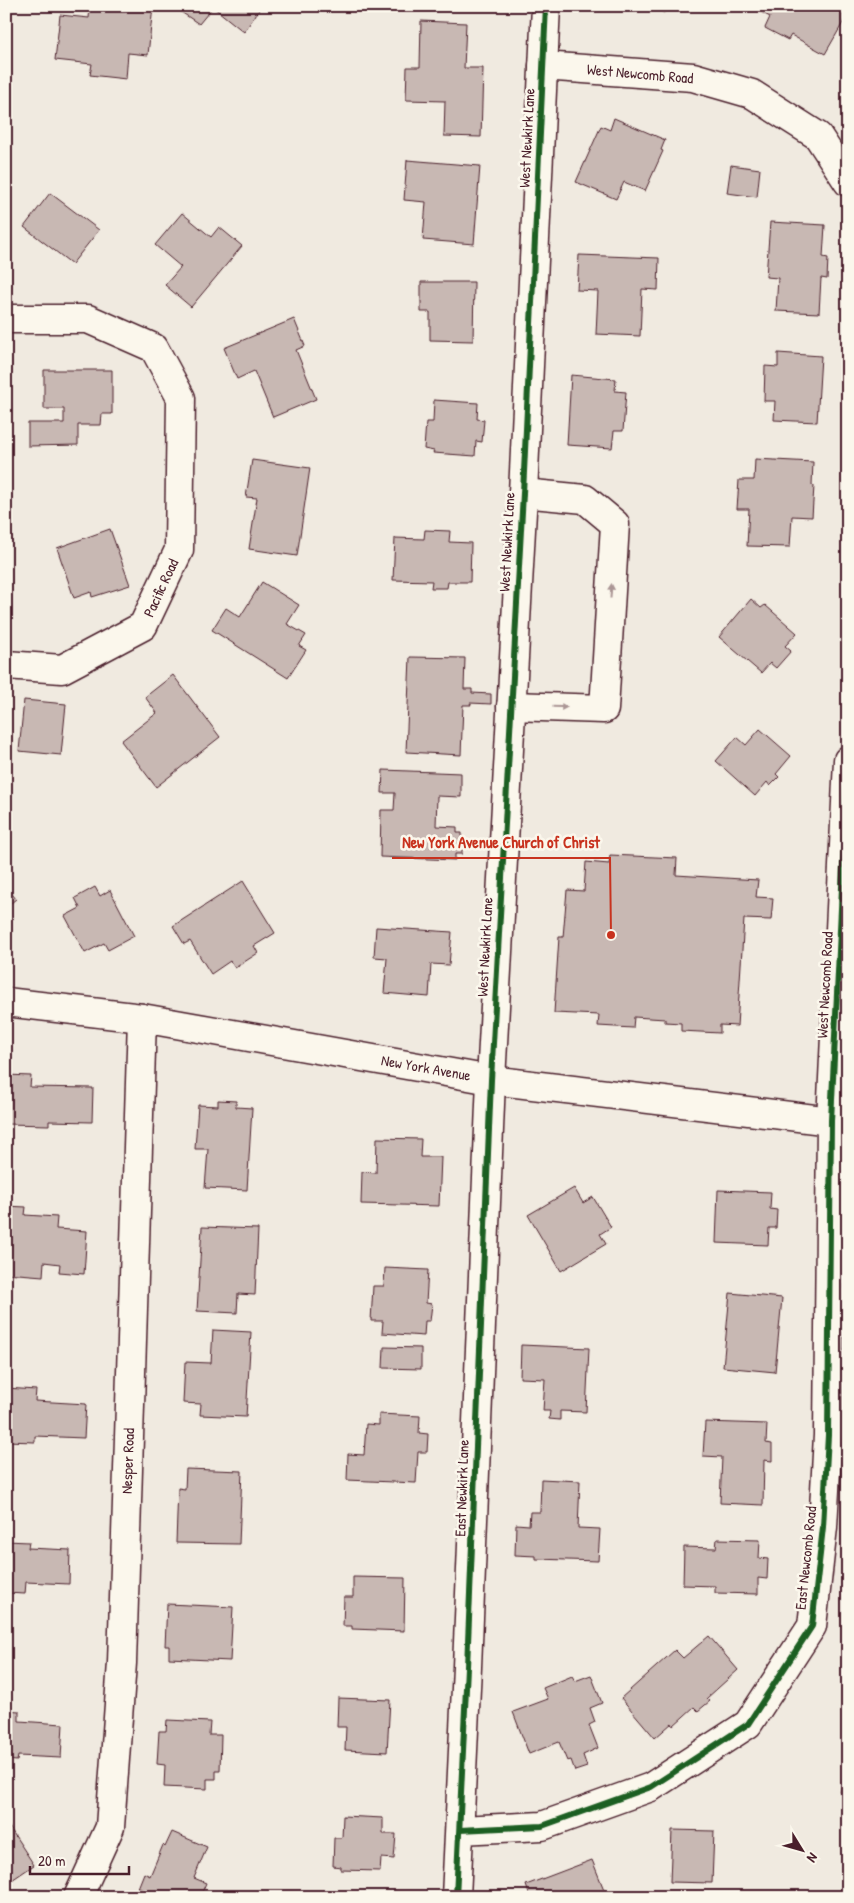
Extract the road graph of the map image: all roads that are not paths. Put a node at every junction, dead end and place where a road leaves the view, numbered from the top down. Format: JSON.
{"nodes":[{"id":1,"x":546,"y":6,"type":"edge"},
{"id":2,"x":543,"y":66,"type":"junction"},
{"id":3,"x":848,"y":182,"type":"edge"},
{"id":4,"x":6,"y":319,"type":"edge"},
{"id":5,"x":523,"y":493,"type":"junction"},
{"id":6,"x":6,"y":665,"type":"edge"},
{"id":7,"x":511,"y":706,"type":"junction"},
{"id":8,"x":848,"y":760,"type":"edge"},
{"id":9,"x":6,"y":1002,"type":"edge"},
{"id":10,"x":142,"y":1018,"type":"junction"},
{"id":11,"x":491,"y":1080,"type":"junction"},
{"id":12,"x":840,"y":1121,"type":"edge"},
{"id":13,"x":839,"y":1219,"type":"edge"},
{"id":14,"x":838,"y":1329,"type":"edge"},
{"id":15,"x":838,"y":1435,"type":"edge"},
{"id":16,"x":460,"y":1830,"type":"junction"},
{"id":17,"x":78,"y":1897,"type":"edge"},
{"id":18,"x":456,"y":1897,"type":"edge"}],
"edges":[{"from":1,"to":2,"type":"street","name":"West Newkirk Lane"},
{"from":2,"to":3,"type":"street","name":"West Newcomb Road"},
{"from":2,"to":5,"type":"street","name":"West Newkirk Lane"},
{"from":4,"to":6,"type":"street","name":"Pacific Road"},
{"from":5,"to":7,"type":"street","name":"West Newkirk Lane"},
{"from":7,"to":5,"type":"street","one_way":true},
{"from":7,"to":11,"type":"street","name":"West Newkirk Lane"},
{"from":8,"to":12,"type":"street","name":"West Newcomb Road"},
{"from":9,"to":10,"type":"street","name":"New York Avenue"},
{"from":10,"to":11,"type":"street","name":"New York Avenue"},
{"from":10,"to":17,"type":"street","name":"Nesper Road"},
{"from":11,"to":12,"type":"street","name":"New York Avenue"},
{"from":11,"to":16,"type":"street","name":"East Newkirk Lane"},
{"from":12,"to":13,"type":"street","name":"East Newcomb Road"},
{"from":13,"to":14,"type":"street","name":"East Newcomb Road"},
{"from":14,"to":15,"type":"street","name":"East Newcomb Road"},
{"from":15,"to":16,"type":"street","name":"East Newcomb Road"},
{"from":16,"to":18,"type":"street","name":"East Newkirk Lane"}]}
